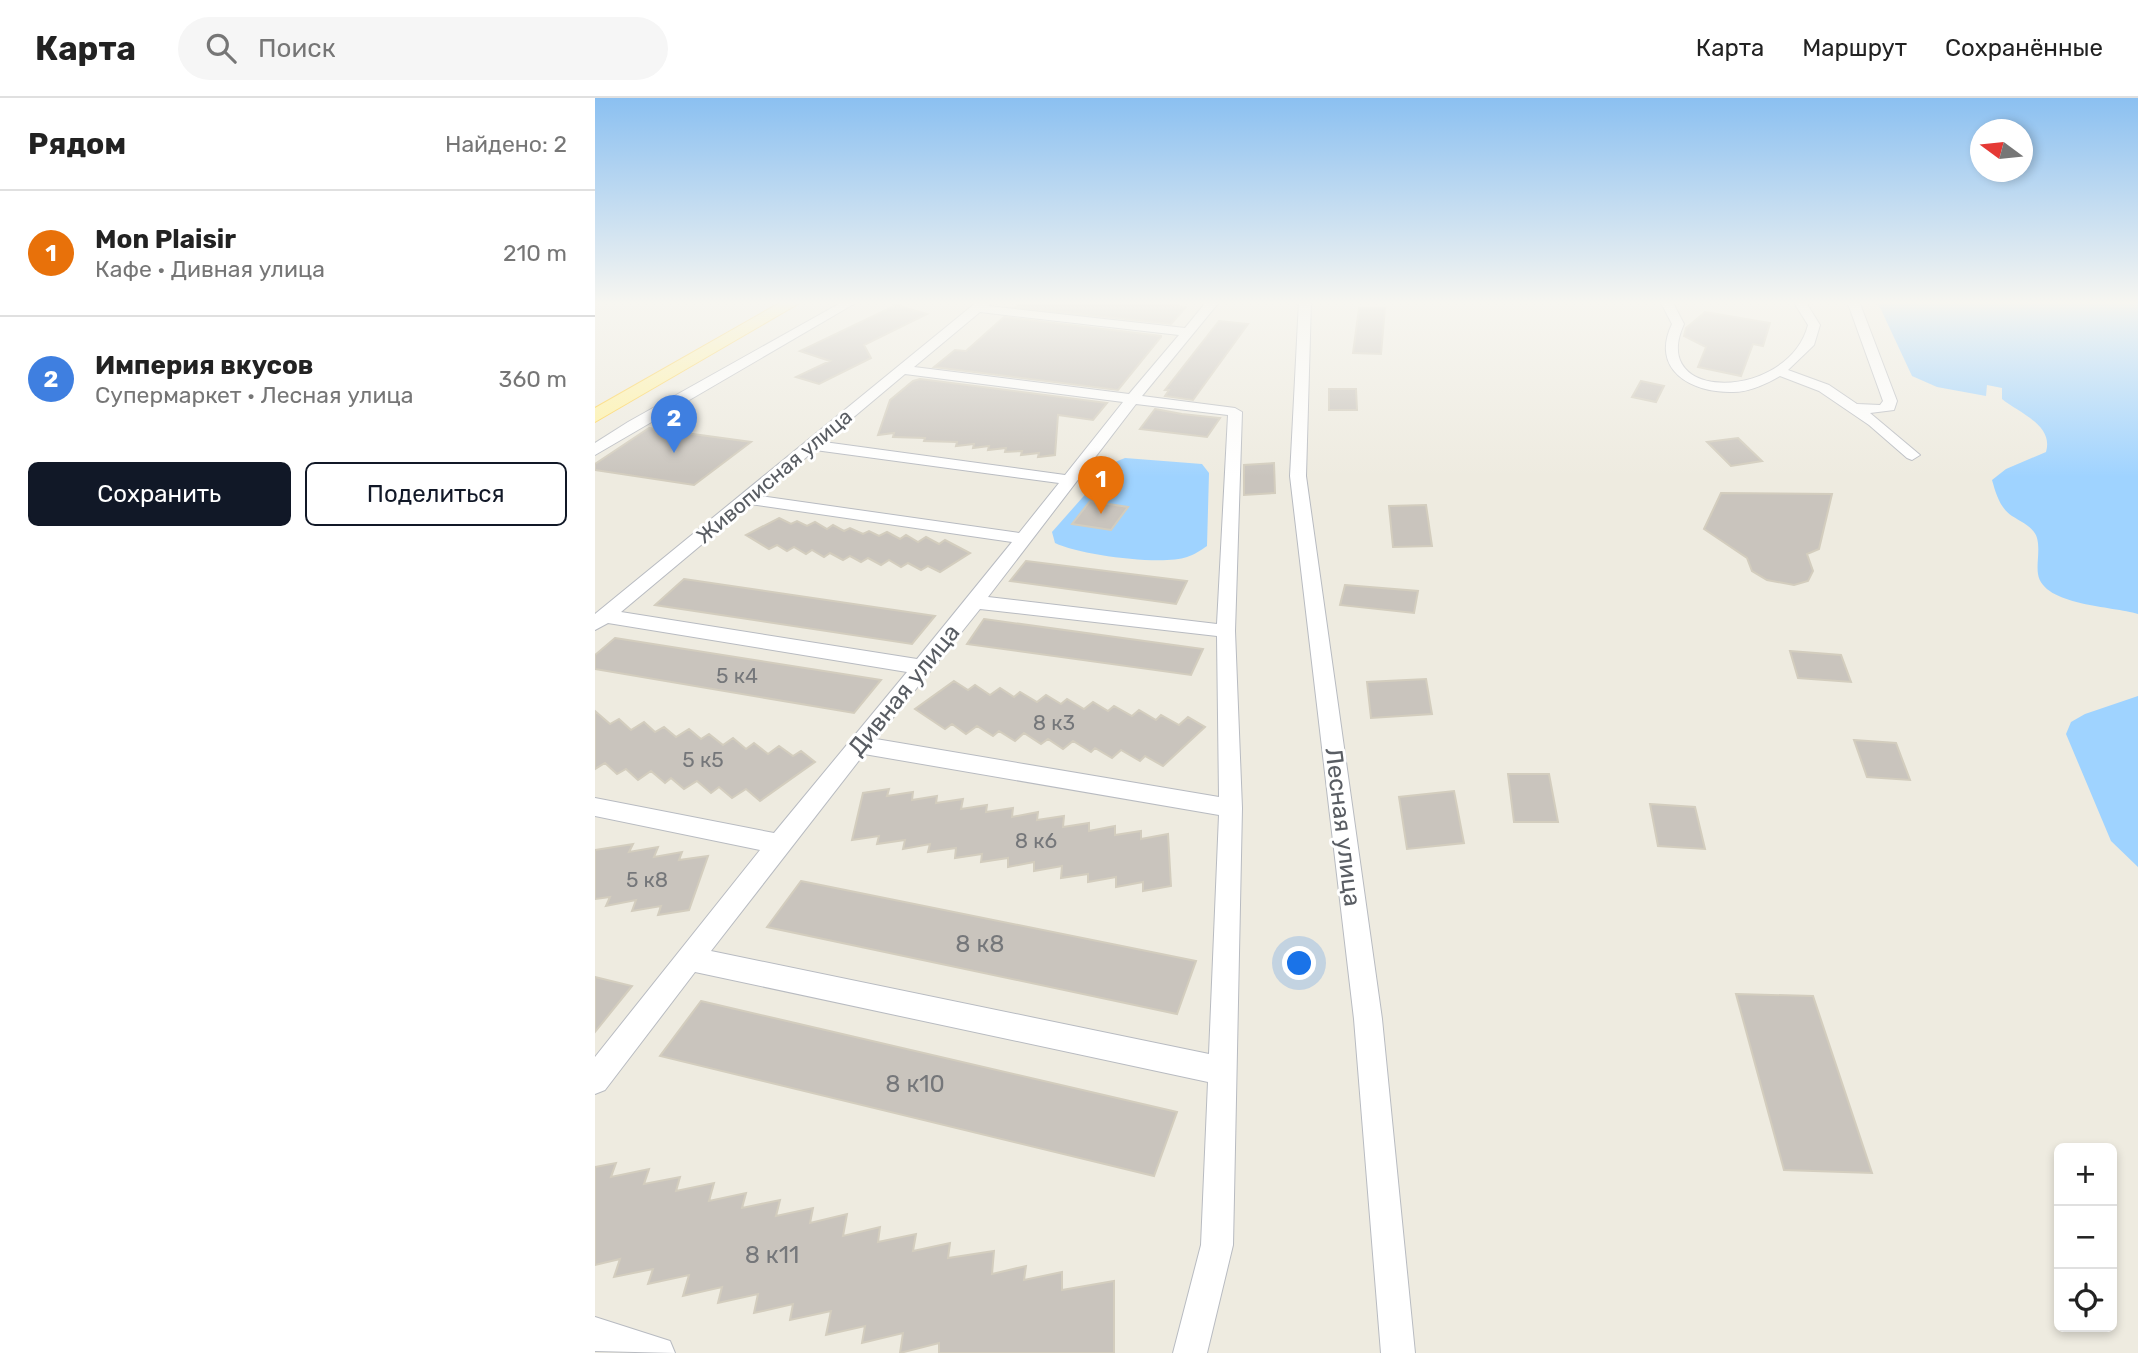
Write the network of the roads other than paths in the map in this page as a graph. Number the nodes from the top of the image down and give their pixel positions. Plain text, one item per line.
1 (693, 360) edge
2 (749, 360) edge
3 (915, 360) edge
4 (1166, 360) edge
5 (1303, 360) edge
6 (1673, 360) edge
7 (1791, 360) edge
8 (1875, 360) edge
9 (902, 370) junction
10 (1779, 371) junction
11 (1133, 398) junction
12 (1855, 408) junction
13 (595, 416) edge
14 (811, 445) junction
15 (595, 450) edge
16 (1912, 455) dead end
17 (1071, 480) junction
18 (746, 499) junction
19 (1024, 539) junction
20 (975, 602) junction
21 (600, 620) edge
22 (1226, 631) junction
23 (921, 667) junction
24 (860, 745) junction
25 (595, 807) edge
26 (1231, 808) junction
27 (779, 844) junction
28 (691, 959) junction
29 (1223, 1071) junction
30 (595, 1080) edge
31 (595, 1334) edge
32 (658, 1353) edge
33 (1190, 1353) edge
34 (1398, 1353) edge

1 - 13 main road
2 - 15 street
3 - 9 street, Живописная улица
4 - 11 street, Дивная улица
5 - 34 street, Лесная улица
6 - 10 street
7 - 10 street
8 - 12 street
9 - 11 street
9 - 14 street, Живописная улица
10 - 12 street
11 - 17 street, Дивная улица
11 - 22 street
12 - 16 street
14 - 17 street
14 - 18 street, Живописная улица
17 - 19 street, Дивная улица
18 - 19 street
18 - 21 street, Живописная улица
19 - 20 street, Дивная улица
20 - 22 street
20 - 23 street, Дивная улица
21 - 23 street
22 - 26 street
23 - 24 street, Дивная улица
24 - 26 street
24 - 27 street, Дивная улица
25 - 27 street
26 - 29 street
27 - 28 street, Дивная улица
28 - 29 street
28 - 30 street, Дивная улица
29 - 33 street
31 - 32 street

